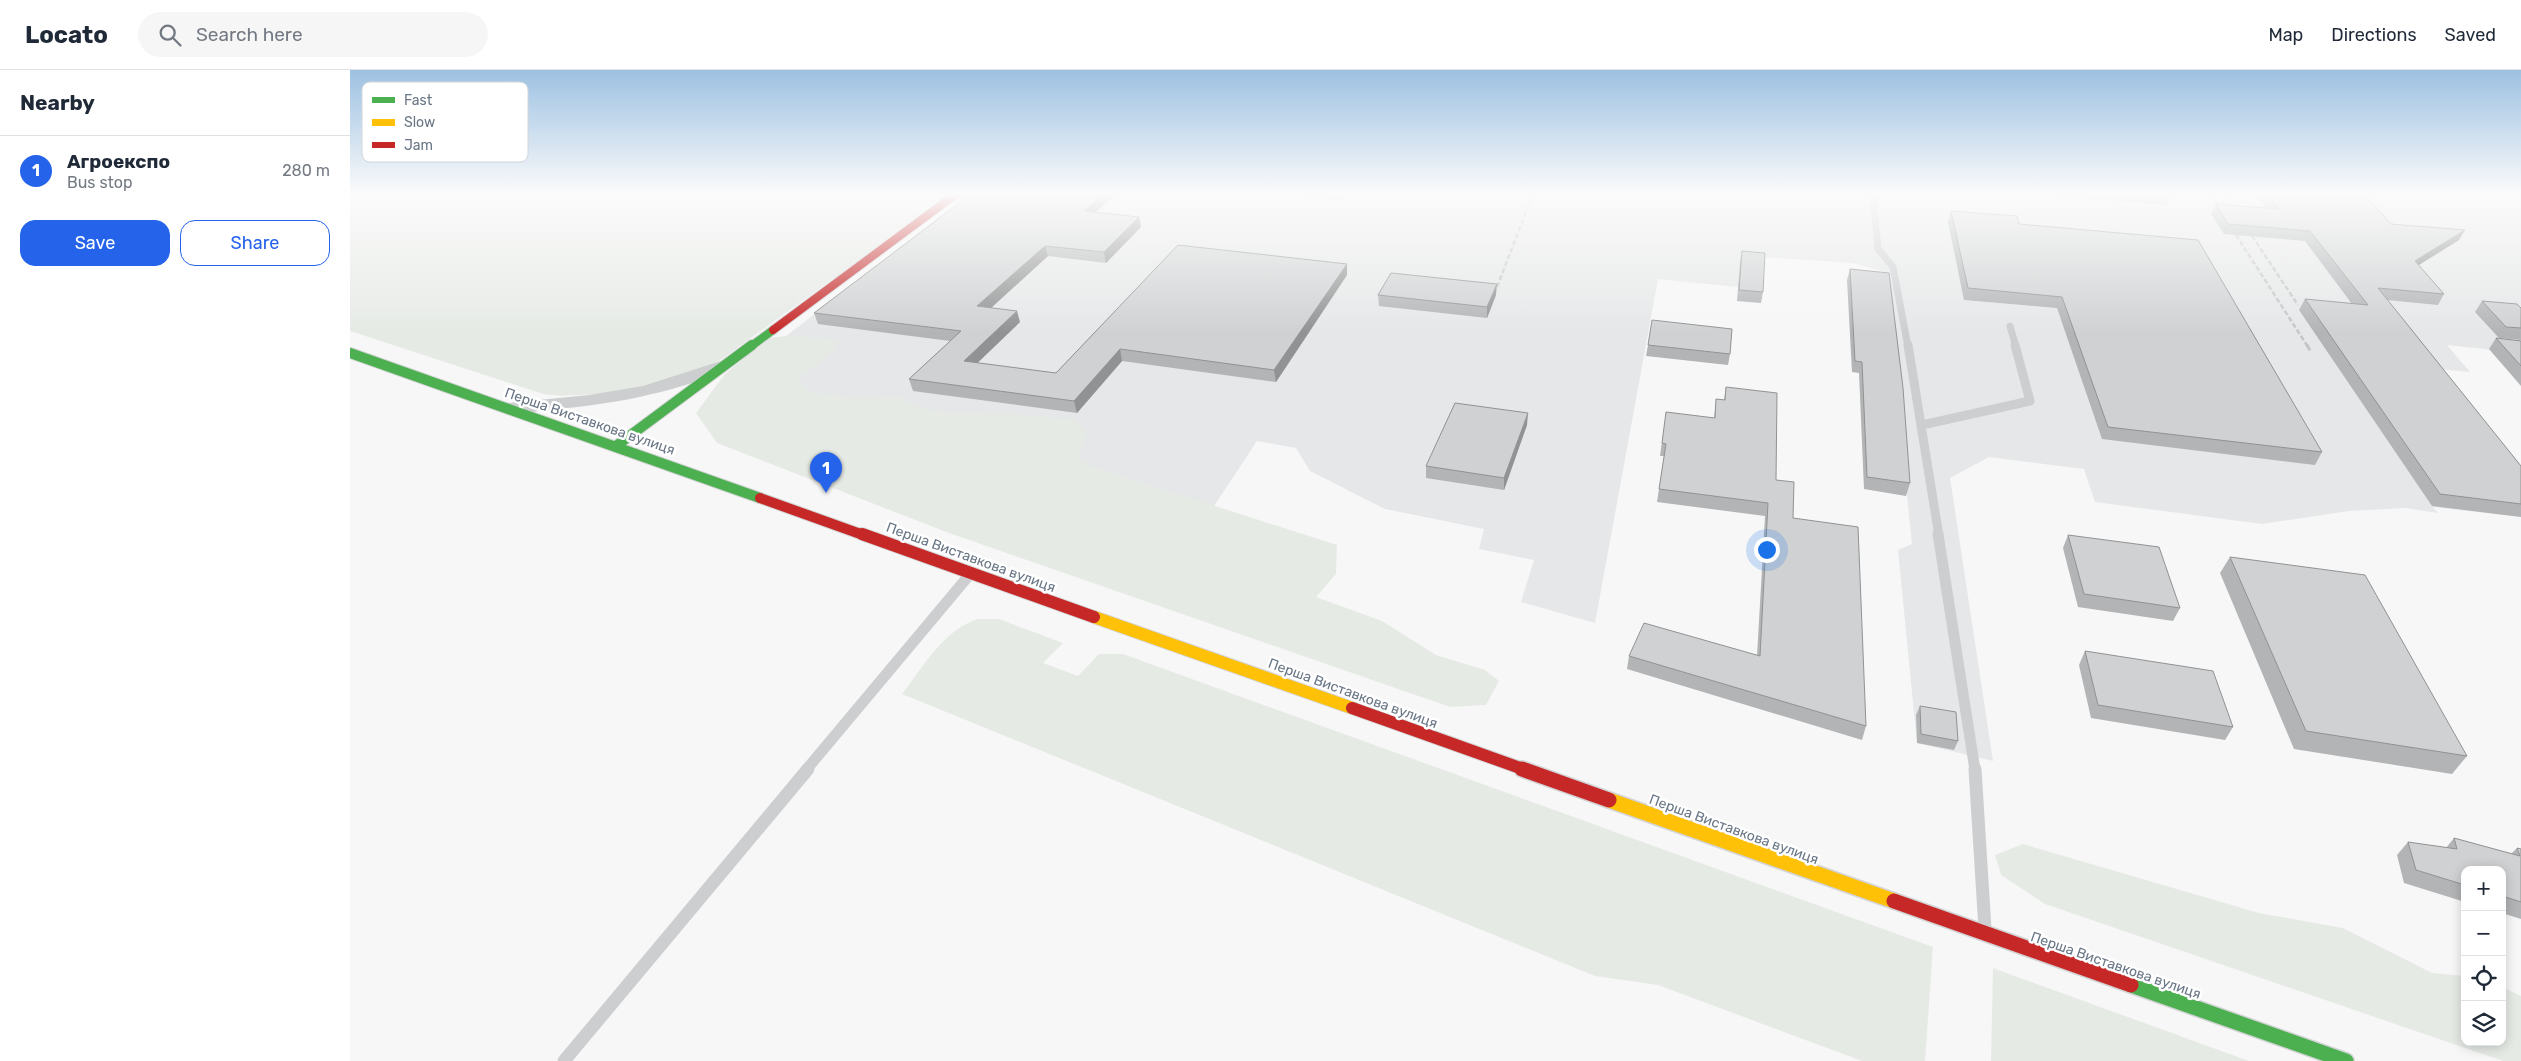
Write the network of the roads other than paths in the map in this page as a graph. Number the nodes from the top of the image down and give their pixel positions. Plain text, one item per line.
1 (894, 240) edge
2 (1877, 240) edge
3 (2010, 326) dead end
4 (350, 353) edge
5 (730, 362) junction
6 (507, 408) junction
7 (1922, 425) junction
8 (616, 446) junction
9 (971, 573) junction
10 (1986, 935) junction
11 (564, 1061) edge
12 (2346, 1061) edge

1 - 5 main road
2 - 7 lane
3 - 7 lane
4 - 6 main road, Перша Виставкова вулиця
5 - 6 street
5 - 8 main road
6 - 8 main road, Перша Виставкова вулиця
7 - 10 lane
8 - 9 main road, Перша Виставкова вулиця
9 - 10 main road, Перша Виставкова вулиця
9 - 11 lane
10 - 12 main road, Перша Виставкова вулиця

